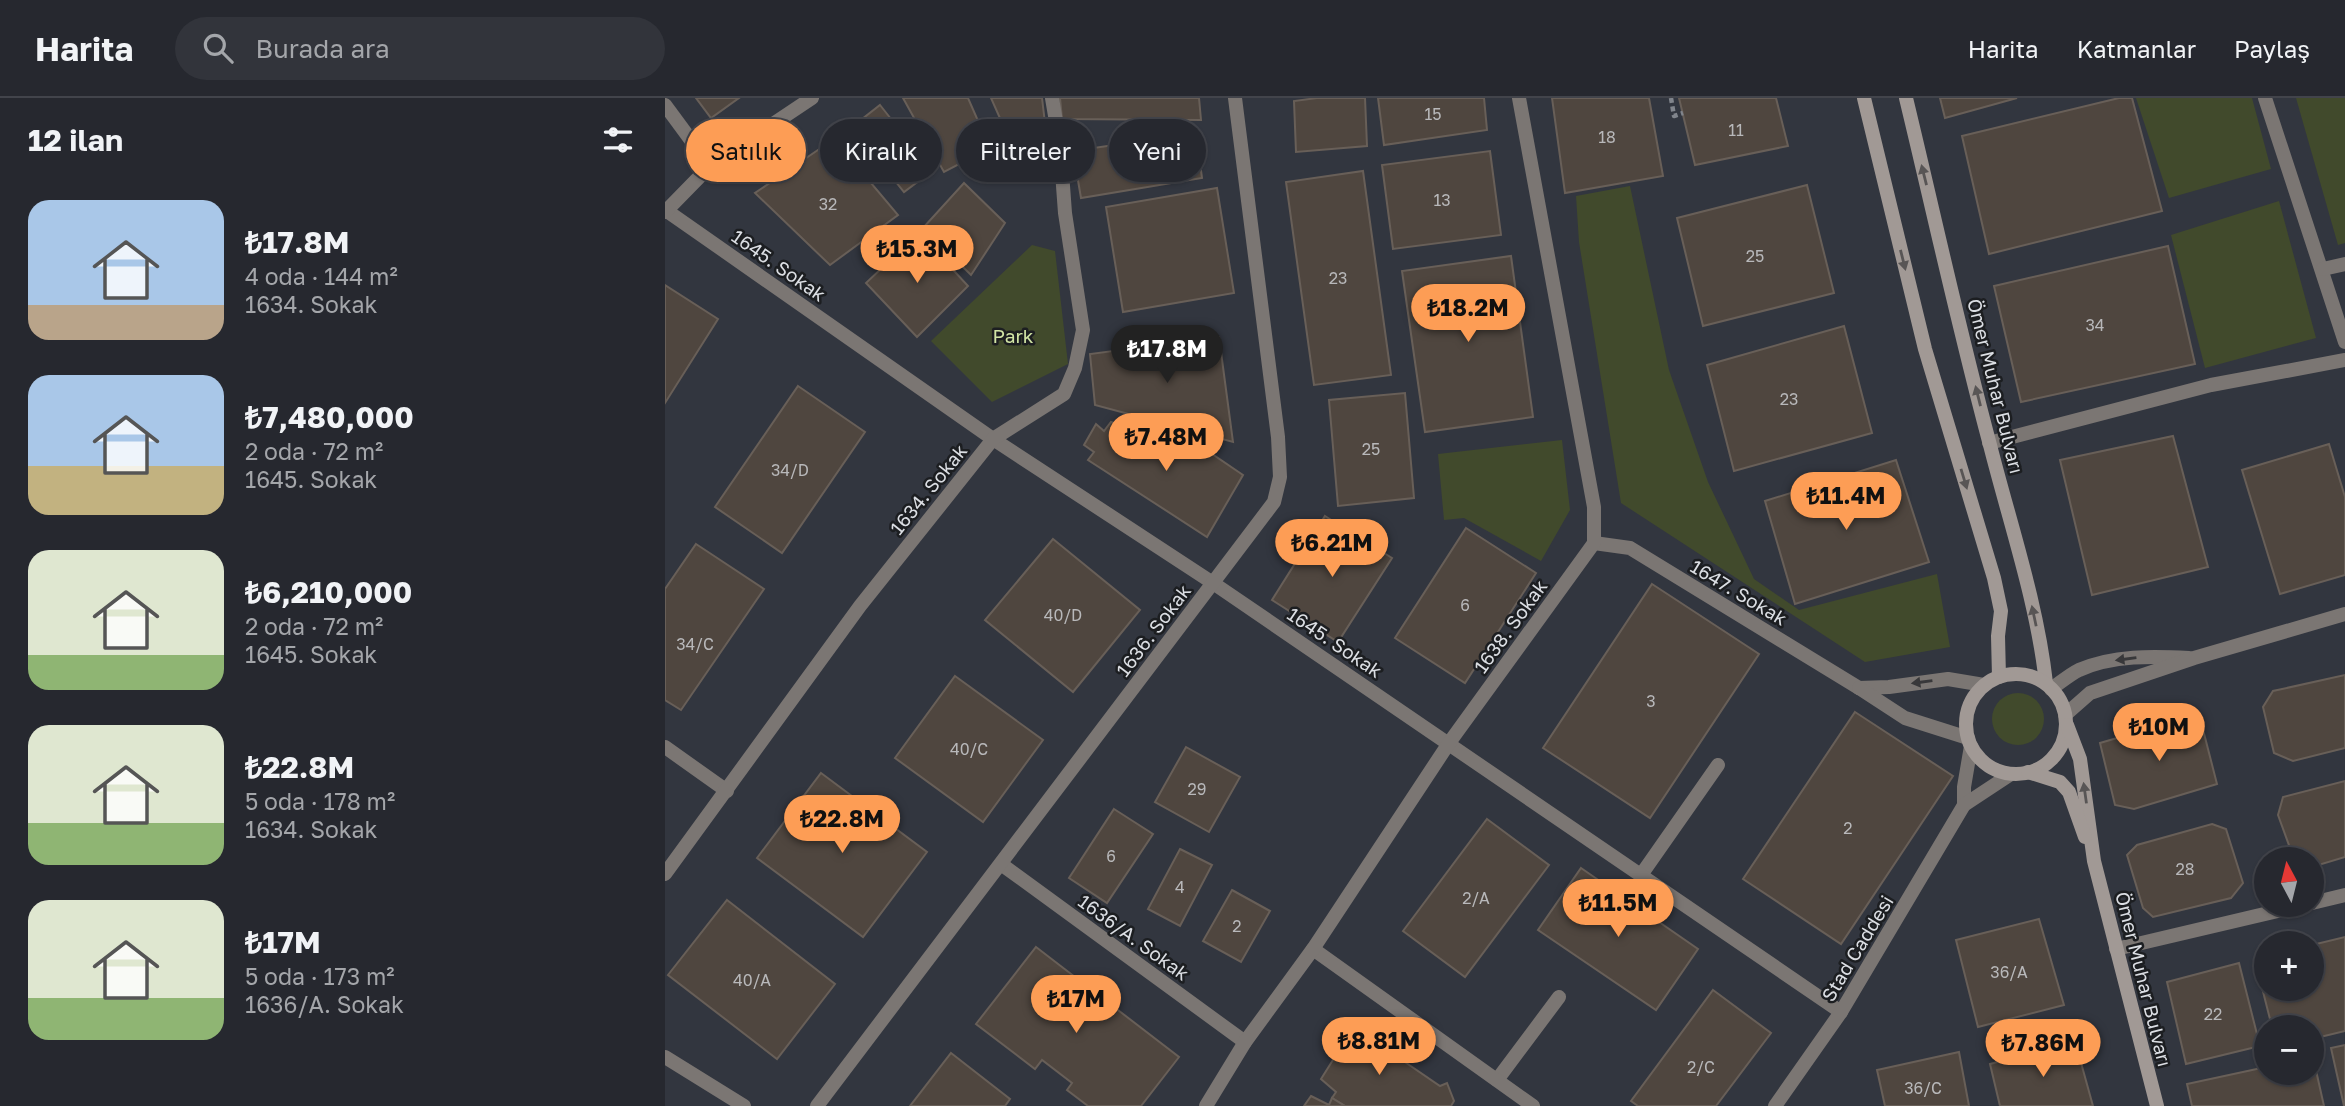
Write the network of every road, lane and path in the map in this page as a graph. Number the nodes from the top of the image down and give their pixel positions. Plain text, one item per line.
1 (812, 98) edge
2 (1052, 98) edge
3 (1235, 98) edge
4 (1518, 98) edge
5 (1671, 98) edge
6 (1864, 98) edge
7 (1906, 98) edge
8 (2265, 98) edge
9 (665, 104) edge
10 (1683, 113) dead end
11 (780, 119) edge
12 (686, 133) edge
13 (695, 182) edge
14 (666, 212) edge
15 (2345, 264) edge
16 (2323, 269) junction
17 (2345, 342) edge
18 (2345, 360) edge
19 (993, 439) junction
20 (1989, 443) junction
21 (1594, 543) junction
22 (1213, 583) junction
23 (2345, 614) edge
24 (2194, 659) junction
25 (1999, 677) junction
26 (1984, 685) junction
27 (2049, 686) junction
28 (1859, 688) junction
29 (2066, 720) junction
30 (1969, 742) junction
31 (1449, 743) junction
32 (665, 747) edge
33 (1718, 765) dead end
34 (2028, 772) junction
35 (2011, 774) junction
36 (727, 791) junction
37 (1964, 805) junction
38 (2094, 861) junction
39 (1001, 864) junction
40 (665, 874) edge
41 (1641, 875) junction
42 (2345, 895) edge
43 (2324, 900) edge
44 (2254, 916) edge
45 (2116, 948) junction
46 (1313, 949) junction
47 (1559, 998) dead end
48 (1841, 1012) junction
49 (1245, 1042) junction
50 (665, 1057) edge
51 (1497, 1080) junction
52 (744, 1106) edge
53 (817, 1106) edge
54 (1206, 1106) edge
55 (1533, 1106) edge
56 (1775, 1106) edge
57 (2157, 1106) edge

1 - 11 street
2 - 19 street, 1634. Sokak
3 - 22 street, 1636. Sokak
4 - 21 street
5 - 10 path
6 -> 25 main road
20 -> 7 main road, Ömer Muhar Bulvarı
8 - 16 street
9 - 12 street
13 - 14 street
14 - 19 street, 1645. Sokak
15 - 16 street
16 - 17 street
18 - 20 street
19 - 22 street, 1645. Sokak
19 - 36 street, 1634. Sokak
27 -> 20 main road, Ömer Muhar Bulvarı
21 - 28 street, 1647. Sokak
21 - 31 street, 1638. Sokak
22 - 31 street, 1645. Sokak
22 - 39 street, 1636. Sokak
23 - 24 street
24 -> 27 street
24 - 29 street
25 - 26 main road
25 - 27 main road
26 -> 28 street
26 - 30 main road
27 - 29 main road
28 - 30 street, 1647. Sokak
29 - 34 main road
38 -> 29 main road
30 - 35 main road
30 - 37 street
31 - 41 street, 1645. Sokak
31 - 46 street, 1638. Sokak
32 - 36 street
33 - 41 street
34 - 35 main road
34 - 38 main road
35 - 37 street
36 - 40 street, 1634. Sokak
37 - 48 street, Stad Caddesi
38 - 45 main road, Ömer Muhar Bulvarı
39 - 49 street, 1636/A. Sokak
39 - 53 street, 1636. Sokak
41 - 48 street, 1645. Sokak
42 - 43 street
44 - 45 street
45 - 57 main road, Ömer Muhar Bulvarı
46 - 49 street, 1638. Sokak
46 - 51 street
47 - 51 street
48 - 56 street, Stad Caddesi
49 - 54 street, 1638. Sokak
50 - 52 street
51 - 55 street

